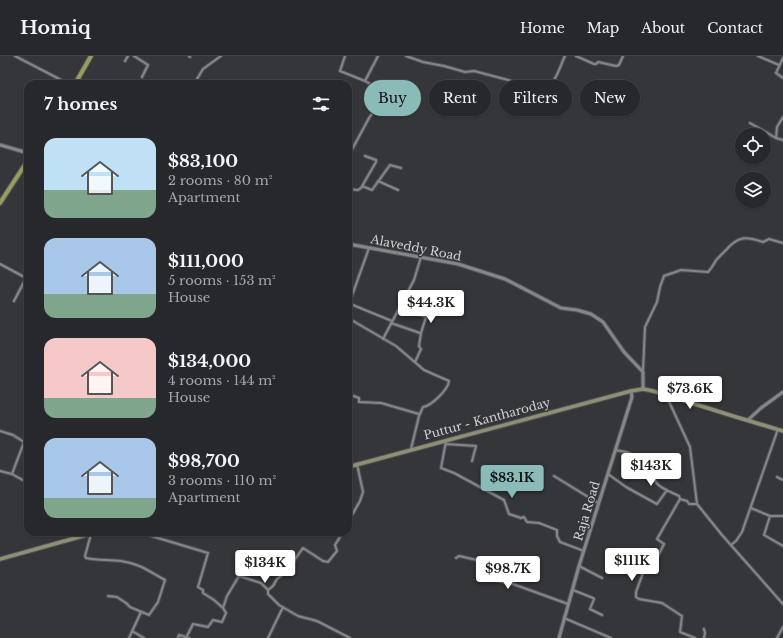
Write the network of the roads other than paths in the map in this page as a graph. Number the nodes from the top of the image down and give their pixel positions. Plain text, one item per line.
1 (15, 56) edge
2 (91, 56) edge
3 (128, 56) edge
4 (134, 56) edge
5 (221, 56) edge
6 (345, 56) edge
7 (378, 56) edge
8 (406, 56) edge
9 (565, 56) edge
10 (576, 56) edge
11 (623, 56) edge
12 (758, 56) edge
13 (783, 58) edge
14 (125, 61) dead end
15 (779, 65) junction
16 (142, 77) dead end
17 (783, 78) edge
18 (61, 80) edge
19 (77, 80) edge
20 (196, 80) edge
21 (364, 80) edge
22 (366, 80) edge
23 (370, 116) edge
24 (783, 117) edge
25 (750, 123) dead end
26 (776, 138) junction
27 (783, 140) edge
28 (0, 145) edge
29 (352, 150) edge
30 (24, 152) edge
31 (365, 156) dead end
32 (24, 166) edge
33 (401, 168) dead end
34 (378, 181) junction
35 (362, 186) junction
36 (352, 189) edge
37 (398, 190) dead end
38 (0, 203) edge
39 (783, 243) edge
40 (352, 245) edge
41 (369, 248) junction
42 (421, 257) junction
43 (0, 264) edge
44 (24, 277) edge
45 (24, 284) edge
46 (352, 296) edge
47 (14, 301) dead end
48 (352, 305) edge
49 (400, 307) junction
50 (352, 320) edge
51 (391, 322) junction
52 (420, 333) dead end
53 (383, 339) junction
54 (415, 362) junction
55 (643, 372) junction
56 (643, 389) junction
57 (631, 391) junction
58 (783, 392) edge
59 (665, 394) junction
60 (352, 395) edge
61 (420, 414) junction
62 (748, 420) junction
63 (778, 429) junction
64 (0, 431) edge
65 (783, 431) edge
66 (446, 442) junction
67 (412, 449) junction
68 (615, 450) junction
69 (472, 461) dead end
70 (357, 464) junction
71 (352, 466) edge
72 (0, 471) edge
73 (12, 474) junction
74 (608, 474) junction
75 (554, 476) dead end
76 (777, 477) dead end
77 (783, 480) edge
78 (24, 481) edge
79 (667, 490) junction
80 (680, 499) junction
81 (598, 503) junction
82 (697, 504) junction
83 (751, 508) junction
84 (352, 515) edge
85 (770, 516) junction
86 (783, 516) edge
87 (79, 536) edge
88 (88, 536) edge
89 (151, 536) edge
90 (341, 536) edge
91 (732, 545) junction
92 (783, 546) edge
93 (584, 551) junction
94 (456, 558) dead end
95 (0, 559) edge
96 (579, 566) junction
97 (602, 578) dead end
98 (268, 590) junction
99 (572, 590) junction
100 (108, 596) dead end
101 (568, 604) junction
102 (783, 604) edge
103 (283, 607) junction
104 (223, 608) junction
105 (141, 612) junction
106 (602, 615) dead end
107 (564, 618) junction
108 (783, 627) edge
109 (704, 629) dead end
110 (132, 630) junction
111 (188, 637) edge
112 (129, 638) edge
113 (144, 638) edge
114 (178, 638) edge
115 (268, 638) edge
116 (350, 638) edge
117 (559, 638) edge
118 (611, 638) edge
119 (695, 638) edge
120 (704, 638) edge
121 (778, 638) edge

1 - 18 street
2 - 19 main road
3 - 14 street
4 - 16 street
5 - 20 street
6 - 21 street
7 - 22 street
8 - 9 street
10 - 11 street
12 - 15 street
13 - 15 street
15 - 17 street
23 - 29 street
24 - 26 street
25 - 26 street
26 - 27 street
28 - 30 street
31 - 35 street
32 - 38 main road
33 - 34 street
34 - 35 street
34 - 37 street
35 - 36 street
39 - 55 street
40 - 41 street, Alaveddy Road
41 - 42 street, Alaveddy Road
41 - 46 street
42 - 49 street
42 - 55 street, Alaveddy Road
43 - 44 street
45 - 47 street
48 - 51 street
49 - 51 street
49 - 54 street
50 - 53 street
51 - 52 street
51 - 53 street
53 - 54 street
54 - 61 street
55 - 56 street
56 - 57 main road, Puttur - Kantharoday
56 - 59 main road
57 - 66 main road, Puttur - Kantharoday
57 - 68 street, Raja Road
58 - 62 street
59 - 62 main road
59 - 82 street
60 - 61 street
61 - 67 street
62 - 63 main road
63 - 65 main road
63 - 83 street
64 - 73 street
66 - 67 main road, Puttur - Kantharoday
66 - 69 street
66 - 93 street
67 - 70 main road, Puttur - Kantharoday
68 - 74 street, Raja Road
68 - 79 street
70 - 71 main road, Puttur - Kantharoday
70 - 84 street
72 - 73 street
73 - 78 street
74 - 79 street
74 - 81 street, Raja Road
75 - 81 street
76 - 77 street
79 - 80 street
80 - 82 street
80 - 119 street
81 - 93 street, Raja Road
82 - 91 street
83 - 85 street
83 - 91 street
85 - 86 street
85 - 92 street
87 - 95 main road
88 - 105 street
89 - 104 street
90 - 98 street
91 - 102 street
93 - 96 street, Raja Road
94 - 101 street
96 - 97 street
96 - 99 street, Raja Road
98 - 103 street
98 - 104 street
99 - 101 street, Raja Road
99 - 106 street
100 - 105 street
101 - 107 street, Raja Road
103 - 115 street
103 - 116 street
104 - 111 street
105 - 110 street
107 - 117 street, Raja Road
107 - 118 street
108 - 121 street
109 - 120 street
110 - 112 street
110 - 113 street
111 - 114 street

